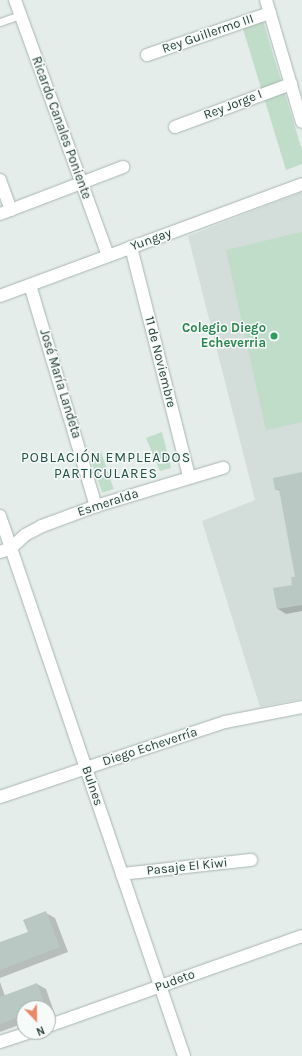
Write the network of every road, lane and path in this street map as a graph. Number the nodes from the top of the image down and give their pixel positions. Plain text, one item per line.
1 (14, 0) edge
2 (266, 0) edge
3 (270, 13) junction
4 (20, 15) junction
5 (0, 22) edge
6 (146, 55) dead end
7 (291, 84) junction
8 (302, 122) edge
9 (175, 127) dead end
10 (123, 167) dead end
11 (0, 180) edge
12 (81, 183) junction
13 (302, 184) edge
14 (5, 212) edge
15 (131, 247) junction
16 (108, 256) junction
17 (30, 285) junction
18 (0, 296) edge
19 (223, 468) dead end
20 (189, 478) junction
21 (96, 506) junction
22 (0, 516) edge
23 (6, 550) edge
24 (302, 707) edge
25 (86, 768) junction
26 (0, 797) edge
27 (251, 860) dead end
28 (122, 874) junction
29 (302, 936) edge
30 (159, 987) junction
31 (56, 1023) edge
32 (16, 1037) edge
33 (0, 1042) edge
34 (184, 1056) edge

1 - 4 street, Ricardo Canales Poniente
2 - 3 street
3 - 6 street, Rey Guillermo III
3 - 7 street
4 - 5 lane
4 - 12 street, Ricardo Canales Poniente
7 - 8 street
7 - 9 street, Rey Jorge I
10 - 12 street
11 - 14 street
12 - 14 street
12 - 16 street, Ricardo Canales Poniente
13 - 15 street, Yungay
15 - 16 street, Yungay
15 - 20 street, 11 de Noviembre
16 - 17 street, Yungay
17 - 18 street, Yungay
17 - 21 street, José María Landeta
19 - 20 street, Esmeralda
20 - 21 street, Esmeralda
21 - 23 street, Esmeralda
22 - 23 street, Bulnes
23 - 25 street, Bulnes
24 - 25 street, Diego Echeverría
25 - 26 street, Diego Echeverría
25 - 28 street, Bulnes
27 - 28 street, Pasaje El Kiwi
28 - 30 street, Bulnes
29 - 30 street, Pudeto
30 - 31 street, Pudeto
30 - 34 street, Bulnes
32 - 33 street

